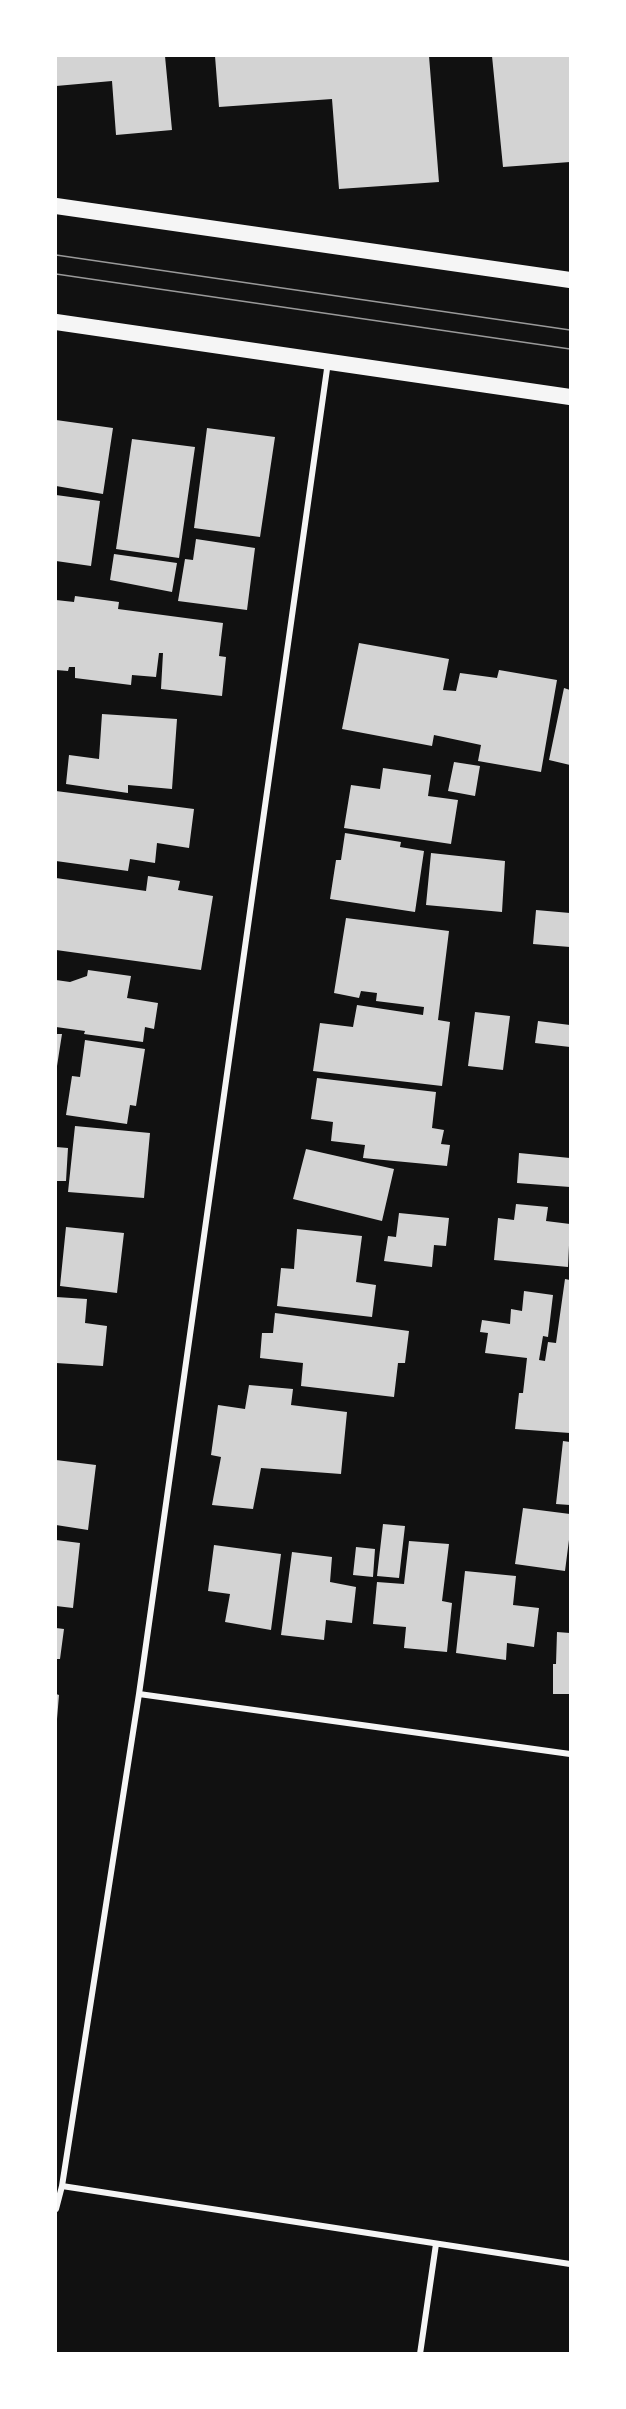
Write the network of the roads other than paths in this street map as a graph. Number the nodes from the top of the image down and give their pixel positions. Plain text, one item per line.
1 (56, 206) edge
2 (570, 280) edge
3 (56, 322) edge
4 (328, 361) junction
5 (570, 397) edge
6 (139, 1694) junction
7 (570, 1754) edge
8 (62, 2186) junction
9 (56, 2208) edge
10 (436, 2244) junction
11 (570, 2264) edge
12 (420, 2354) edge

1 - 2 highway
3 - 4 highway
4 - 5 highway
4 - 6 street
6 - 7 street
6 - 8 street
8 - 9 street
8 - 10 street
10 - 11 street
10 - 12 street

